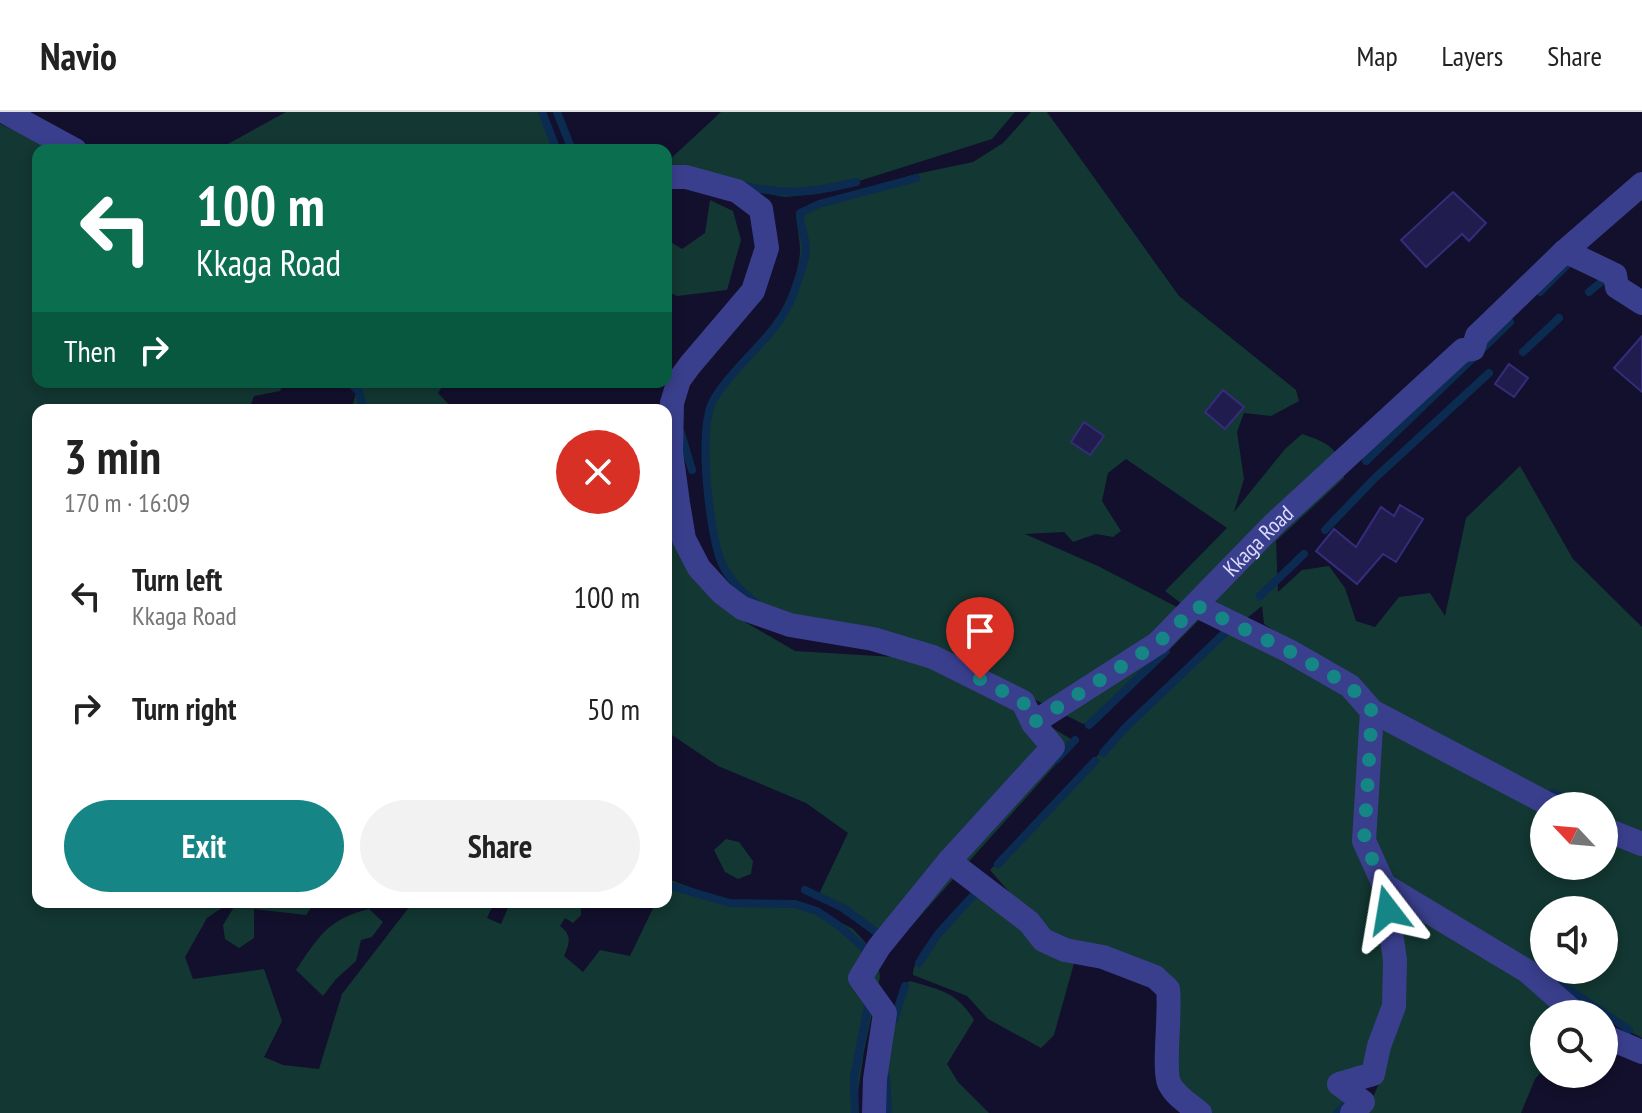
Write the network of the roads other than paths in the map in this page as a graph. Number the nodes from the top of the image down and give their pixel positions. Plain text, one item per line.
1 (5, 112) edge
2 (64, 144) edge
3 (672, 177) edge
4 (1642, 184) edge
5 (1565, 251) junction
6 (1642, 303) edge
7 (672, 404) edge
8 (672, 459) edge
9 (1197, 606) junction
10 (1372, 711) junction
11 (1033, 723) junction
12 (1530, 794) edge
13 (1618, 835) edge
14 (1642, 844) edge
15 (949, 861) junction
16 (1384, 885) junction
17 (1560, 1000) edge
18 (1618, 1042) edge
19 (1642, 1052) edge
20 (874, 1113) edge
21 (1200, 1113) edge
22 (1352, 1113) edge

1 - 2 street
3 - 7 street
4 - 5 street, Kkaga Road
5 - 6 street
5 - 9 street, Kkaga Road
8 - 11 street
9 - 10 street
9 - 11 street, Kkaga Road
10 - 12 street
10 - 16 street
11 - 15 street
13 - 14 street
15 - 20 street
15 - 21 street
16 - 17 street
16 - 22 street
18 - 19 street

